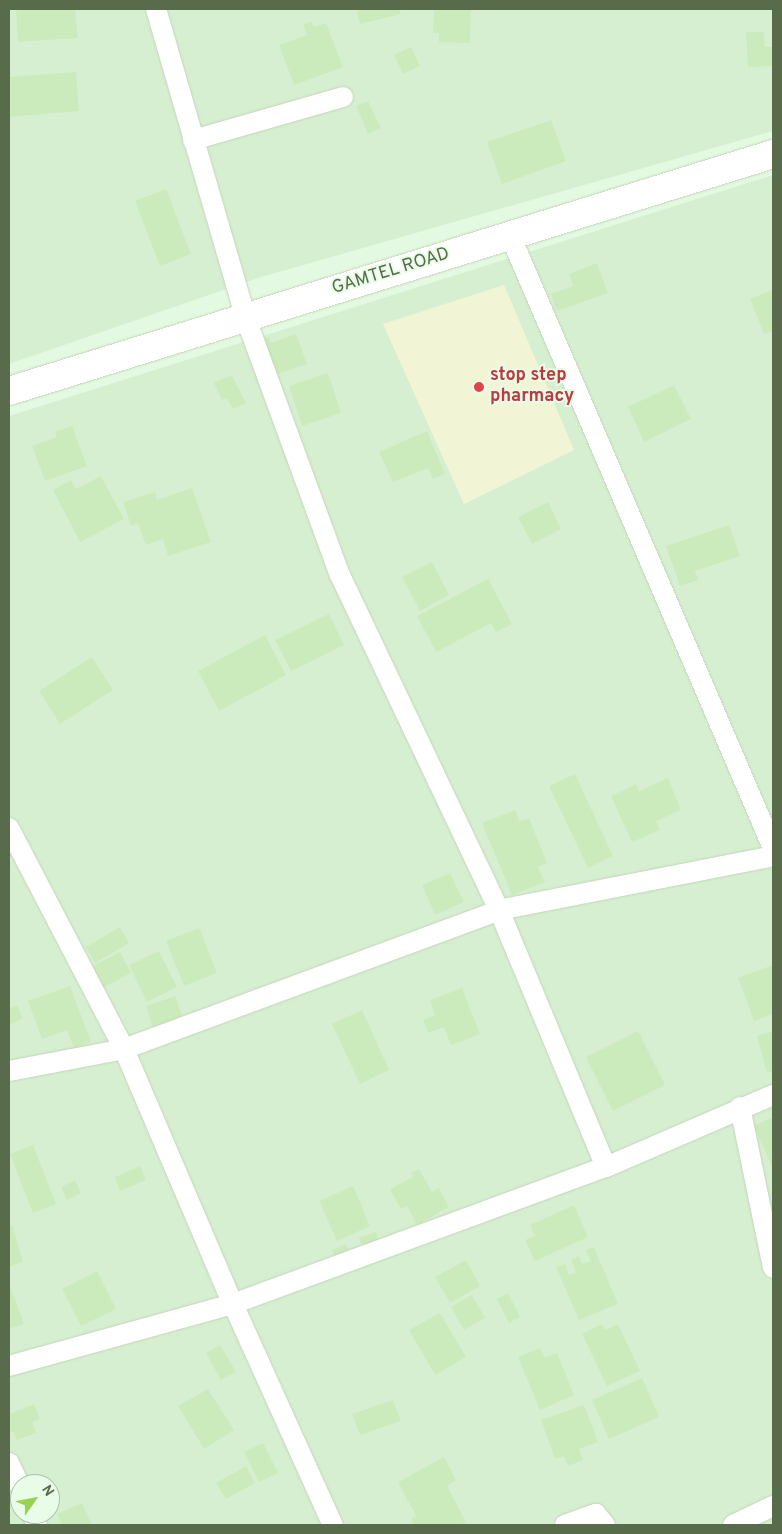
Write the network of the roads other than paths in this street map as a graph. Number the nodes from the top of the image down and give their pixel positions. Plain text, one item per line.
1 (156, 9) edge
2 (343, 97) dead end
3 (193, 140) junction
4 (773, 154) edge
5 (510, 235) junction
6 (246, 316) junction
7 (9, 391) edge
8 (9, 828) edge
9 (773, 848) edge
10 (773, 856) edge
11 (499, 910) junction
12 (124, 1049) junction
13 (9, 1071) edge
14 (773, 1095) edge
15 (740, 1107) junction
16 (606, 1167) junction
17 (773, 1268) edge
18 (232, 1304) junction
19 (9, 1366) edge
20 (9, 1462) edge
21 (14, 1474) edge
22 (773, 1506) edge
23 (333, 1525) edge
24 (565, 1525) edge
25 (605, 1525) edge
26 (733, 1525) edge

1 - 3 street
2 - 3 street
3 - 6 street
4 - 5 street, GAMTEL ROAD
5 - 6 street, GAMTEL ROAD
5 - 9 street
6 - 7 street, GAMTEL ROAD
6 - 11 street
8 - 12 street
10 - 11 street
11 - 12 street
11 - 16 street
12 - 13 street
12 - 18 street
14 - 15 street
15 - 16 street
15 - 17 street
16 - 18 street
18 - 19 street
18 - 23 street
20 - 21 street
22 - 26 street
24 - 25 street

